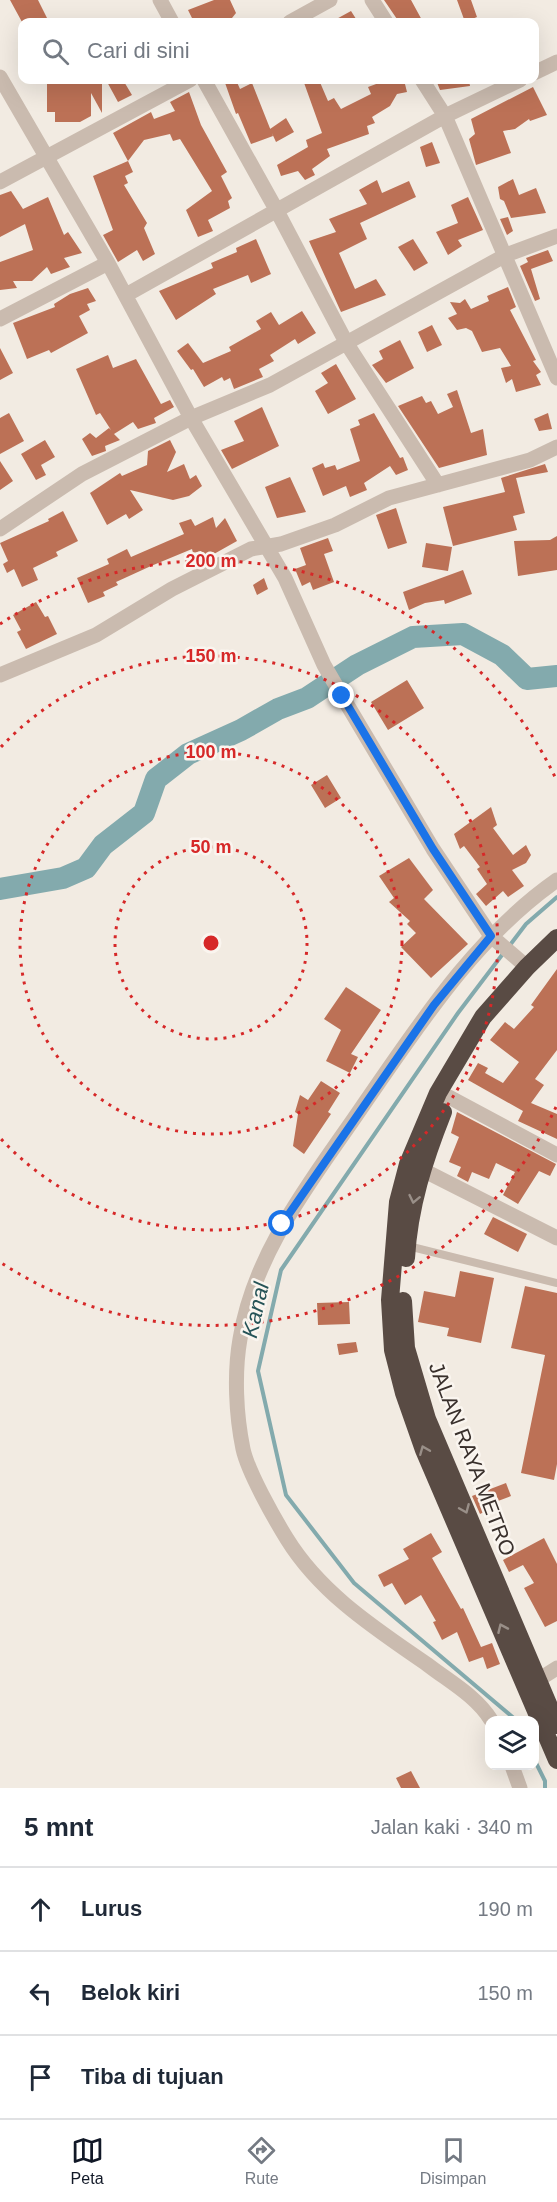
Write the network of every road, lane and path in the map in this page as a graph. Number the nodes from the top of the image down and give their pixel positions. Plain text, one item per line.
1 (160, 0) edge
2 (330, 0) edge
3 (372, 0) edge
4 (170, 18) edge
5 (297, 18) edge
6 (383, 18) edge
7 (557, 62) edge
8 (539, 71) edge
9 (0, 77) edge
10 (182, 84) edge
11 (206, 84) edge
12 (425, 84) edge
13 (512, 84) edge
14 (445, 116) junction
15 (45, 157) junction
16 (0, 182) edge
17 (278, 211) junction
18 (557, 236) edge
19 (506, 255) junction
20 (108, 263) junction
21 (126, 295) junction
22 (0, 319) edge
23 (347, 344) junction
24 (557, 378) edge
25 (191, 418) junction
26 (557, 447) edge
27 (438, 485) junction
28 (0, 529) edge
29 (266, 545) junction
30 (0, 675) edge
31 (557, 880) edge
32 (557, 938) edge
33 (495, 939) junction
34 (557, 953) edge
35 (521, 962) junction
36 (449, 1097) junction
37 (557, 1155) edge
38 (421, 1169) junction
39 (557, 1238) edge
40 (406, 1246) junction
41 (557, 1283) edge
42 (557, 1668) edge
43 (538, 1680) junction
44 (487, 1716) edge
45 (557, 1725) edge
46 (557, 1760) edge
47 (513, 1770) edge
48 (520, 1788) edge

1 - 4 street
2 - 5 street
3 - 6 street
7 - 8 street
9 - 15 street
10 - 15 street
11 - 17 street
12 - 14 street
13 - 14 street
14 - 17 street
14 - 19 street
15 - 16 street
15 - 20 street
17 - 21 street
17 - 23 street
18 - 19 street
19 - 23 street
19 - 24 street
20 - 21 street
20 - 22 street
21 - 25 street
23 - 25 street
23 - 27 street
25 - 28 street
25 - 29 street
26 - 27 street
27 - 29 street
29 - 30 street
29 - 33 street
31 - 33 street
32 - 35 highway
33 - 35 street
33 - 44 street
34 - 36 highway, JALAN RAYA METRO
46 -> 35 highway
36 - 37 street
36 - 38 highway, JALAN RAYA METRO
38 - 39 street
38 -> 40 highway, JALAN RAYA METRO
40 - 41 lane
40 -> 43 highway, JALAN RAYA METRO
42 - 43 street
43 - 45 highway, JALAN RAYA METRO
47 - 48 street

